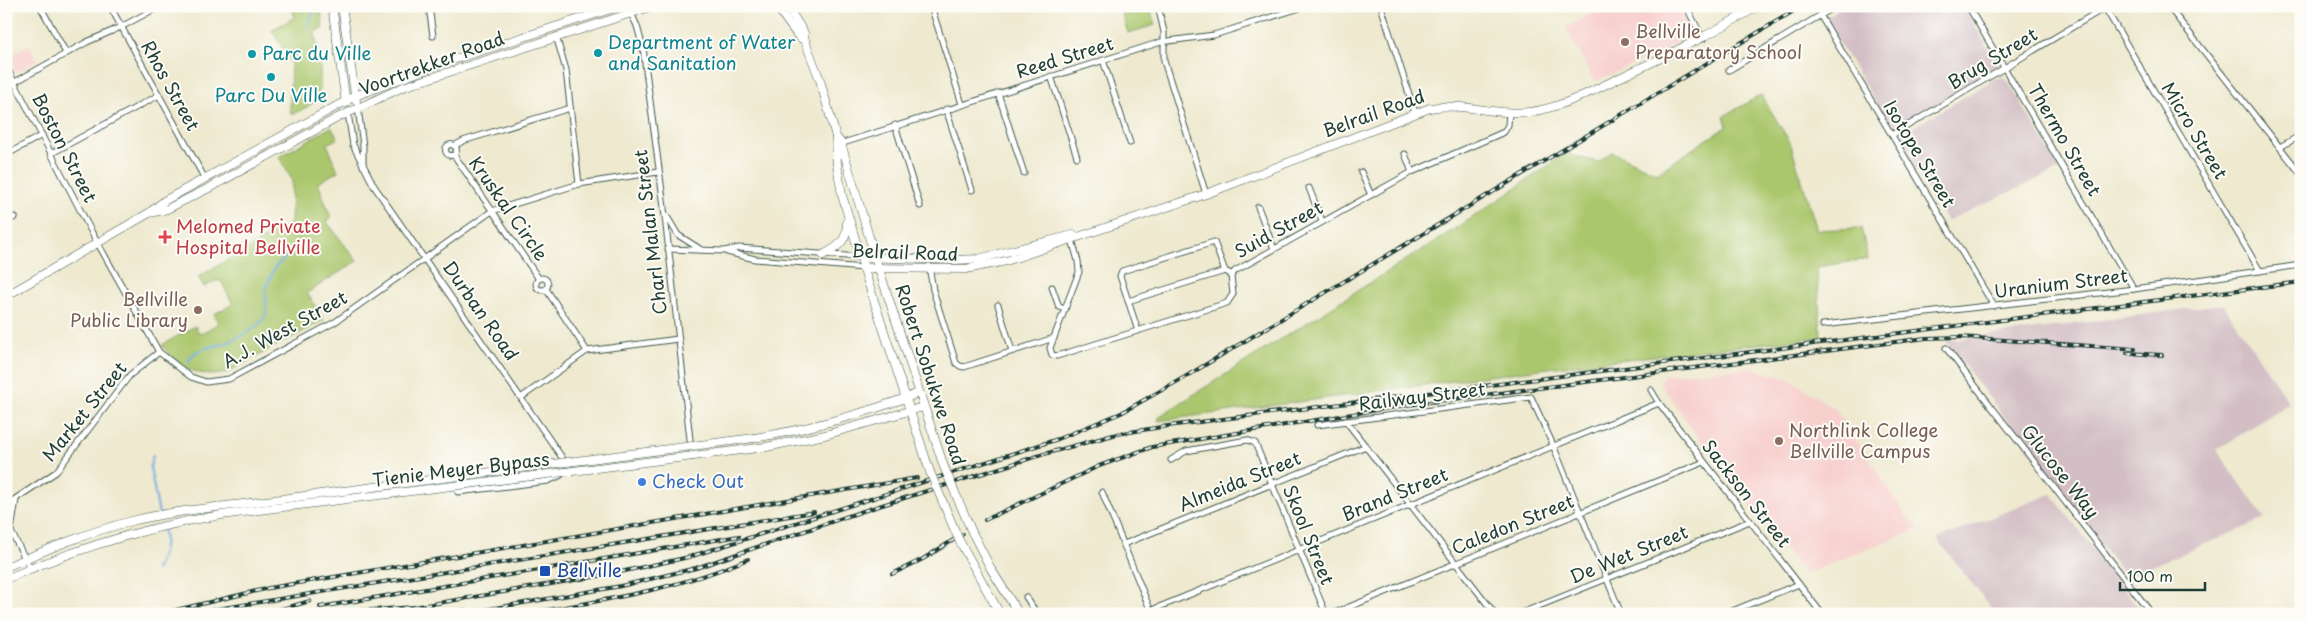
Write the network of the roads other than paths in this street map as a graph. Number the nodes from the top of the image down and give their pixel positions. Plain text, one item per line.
1 (40, 6) edge
2 (110, 6) edge
3 (160, 6) edge
4 (332, 6) edge
5 (342, 6) edge
6 (429, 6) edge
7 (620, 6) edge
8 (653, 6) edge
9 (776, 6) edge
10 (787, 6) edge
11 (931, 6) edge
12 (1158, 6) edge
13 (1306, 6) edge
14 (1381, 6) edge
15 (1686, 6) edge
16 (1758, 6) edge
17 (1836, 6) edge
18 (1968, 6) edge
19 (2168, 6) edge
20 (2105, 7) edge
21 (629, 10) edge
22 (1820, 16) junction
23 (121, 27) junction
24 (433, 36) dead end
25 (556, 36) junction
26 (1703, 39) junction
27 (805, 41) junction
28 (1164, 42) junction
29 (66, 53) junction
30 (1103, 60) junction
31 (6, 66) edge
32 (2005, 68) junction
33 (1730, 70) dead end
34 (1052, 76) junction
35 (14, 82) junction
36 (6, 87) edge
37 (998, 93) junction
38 (159, 95) junction
39 (355, 96) junction
40 (346, 101) junction
41 (962, 104) junction
42 (358, 108) junction
43 (570, 108) junction
44 (946, 109) junction
45 (348, 113) junction
46 (1415, 113) junction
47 (1509, 113) junction
48 (894, 125) junction
49 (42, 135) junction
50 (1892, 135) junction
51 (2301, 136) edge
52 (837, 142) junction
53 (1130, 143) dead end
54 (454, 146) junction
55 (2280, 147) junction
56 (52, 154) junction
57 (1405, 154) dead end
58 (6, 155) edge
59 (454, 155) junction
60 (1077, 157) dead end
61 (363, 166) junction
62 (658, 172) junction
63 (1361, 172) dead end
64 (1412, 172) junction
65 (1024, 173) dead end
66 (2301, 174) edge
67 (205, 179) junction
68 (579, 184) junction
69 (1309, 188) dead end
70 (972, 190) dead end
71 (1206, 194) junction
72 (1371, 195) junction
73 (920, 206) dead end
74 (1258, 207) dead end
75 (492, 211) junction
76 (149, 213) junction
77 (665, 213) junction
78 (847, 213) junction
79 (15, 217) dead end
80 (1322, 221) junction
81 (6, 222) edge
82 (1071, 237) junction
83 (98, 243) junction
84 (668, 249) junction
85 (1274, 249) junction
86 (701, 250) junction
87 (724, 251) junction
88 (823, 255) junction
89 (860, 257) junction
90 (875, 257) junction
91 (425, 258) junction
92 (929, 259) junction
93 (2301, 265) edge
94 (864, 268) junction
95 (879, 268) junction
96 (929, 270) junction
97 (1225, 271) junction
98 (2260, 271) junction
99 (1231, 274) junction
100 (1052, 287) dead end
101 (2134, 289) junction
102 (6, 296) edge
103 (1128, 301) junction
104 (998, 304) dead end
105 (1994, 306) junction
106 (1065, 309) junction
107 (1823, 325) dead end
108 (1138, 331) junction
109 (1054, 338) junction
110 (678, 340) junction
111 (1946, 348) dead end
112 (587, 351) junction
113 (1012, 351) junction
114 (159, 352) junction
115 (1651, 390) dead end
116 (919, 393) junction
117 (522, 397) junction
118 (906, 398) junction
119 (1659, 403) junction
120 (923, 407) junction
121 (910, 412) junction
122 (1346, 421) junction
123 (1317, 425) dead end
124 (1366, 446) junction
125 (1553, 446) junction
126 (692, 450) junction
127 (1171, 460) dead end
128 (1704, 462) junction
129 (568, 464) junction
130 (572, 472) junction
131 (1273, 483) junction
132 (1102, 492) dead end
133 (16, 499) junction
134 (1410, 504) junction
135 (6, 505) edge
136 (250, 507) junction
137 (1579, 513) junction
138 (1750, 521) junction
139 (6, 522) edge
140 (11, 530) junction
141 (1124, 544) junction
142 (1300, 549) junction
143 (26, 558) junction
144 (1455, 564) junction
145 (6, 567) edge
146 (30, 568) junction
147 (6, 578) edge
148 (1607, 579) junction
149 (1799, 584) junction
150 (1026, 597) dead end
151 (1151, 612) edge
152 (1000, 614) edge
153 (1020, 614) edge
154 (1037, 614) edge
155 (1142, 614) edge
156 (1326, 614) edge
157 (1332, 614) edge
158 (1495, 614) edge
159 (1519, 614) edge
160 (1621, 614) edge
161 (1725, 614) edge
162 (1822, 614) edge
163 (2152, 614) edge

1 - 29 street
2 - 23 street, Rhos Street
3 - 23 street
4 - 40 main road, Durban Road
5 - 39 main road, Durban Road
6 - 24 street
7 - 39 main road, Voortrekker Road
8 - 21 main road, Voortrekker Road
9 - 27 main road, Robert Sobukwe Road
10 - 27 main road, Robert Sobukwe Road
11 - 41 street
12 - 28 street
13 - 28 street, Reed Street
14 - 46 street
15 - 26 street
16 - 26 main road, Belrail Road
17 - 22 street
18 - 32 street, Thermo Street
19 - 55 street
20 - 32 street, Brug Street
20 - 98 street, Micro Street
21 - 25 main road, Voortrekker Road
21 - 62 street, Charl Malan Street
22 - 33 street
22 - 50 street, Isotope Street
23 - 29 street
23 - 38 street, Rhos Street
25 - 42 main road, Voortrekker Road
25 - 43 street
26 - 47 main road, Belrail Road
27 - 52 main road, Robert Sobukwe Road
28 - 30 street, Reed Street
28 - 71 street
29 - 35 street
30 - 34 street, Reed Street
30 - 53 street
31 - 35 street, Boston Street
32 - 50 street, Brug Street
32 - 101 street, Thermo Street
34 - 37 street, Reed Street
34 - 60 street
35 - 36 street
35 - 49 street, Boston Street
37 - 41 street, Reed Street
37 - 65 street
38 - 56 street
38 - 67 street, Rhos Street
39 - 40 main road, Voortrekker Road
39 - 42 main road, Durban Road
40 - 45 main road, Durban Road
40 - 67 main road, Voortrekker Road
41 - 44 street, Reed Street
42 - 45 main road, Voortrekker Road
42 - 61 street, Durban Road
43 - 54 street
43 - 68 street
44 - 48 street, Reed Street
44 - 70 street
45 - 61 street, Durban Road
45 - 76 main road, Voortrekker Road
46 - 47 main road, Belrail Road
46 - 71 main road, Belrail Road
47 - 64 street, Suid Street
48 - 52 street, Reed Street
48 - 73 street
49 - 56 street, Boston Street
49 - 58 street
50 - 105 street, Isotope Street
51 - 55 street
52 - 78 main road, Robert Sobukwe Road
52 - 90 main road, Robert Sobukwe Road
54 - 59 street
54 - 59 street
55 - 66 street
56 - 83 street, Boston Street
57 - 64 street
59 - 75 street, Kruskal Circle
61 - 91 street, Durban Road
62 - 68 street, A.J. West Street
62 - 77 street, Charl Malan Street
63 - 72 street
64 - 72 street, Suid Street
67 - 76 main road, Voortrekker Road
68 - 75 street, A.J. West Street
69 - 80 street
71 - 82 main road, Belrail Road
72 - 80 street, Suid Street
74 - 85 street
75 - 91 street, A.J. West Street
75 - 112 street, Kruskal Circle
76 - 83 main road, Voortrekker Road
77 - 84 street, Charl Malan Street
77 - 86 street
78 - 88 main road
78 - 89 main road, Robert Sobukwe Road
79 - 81 street
80 - 85 street, Suid Street
82 - 92 main road, Belrail Road
82 - 96 main road, Belrail Road
82 - 106 street
83 - 102 main road, Voortrekker Road
83 - 114 street, A.J. West Street
84 - 86 street, Belrail Road
84 - 110 street, Charl Malan Street
85 - 99 street, Suid Street
86 - 87 street, Belrail Road
87 - 88 street, Belrail Road
87 - 94 street, Belrail Road
88 - 89 street, Belrail Road
89 - 90 main road, Belrail Road
89 - 94 main road, Robert Sobukwe Road
90 - 92 main road, Belrail Road
90 - 95 main road, Robert Sobukwe Road
91 - 114 street, A.J. West Street
91 - 117 street, Durban Road
92 - 96 street
93 - 98 street, Uranium Street
94 - 95 main road, Belrail Road
94 - 118 main road, Robert Sobukwe Road
95 - 96 main road, Belrail Road
95 - 116 main road, Robert Sobukwe Road
96 - 113 street
97 - 99 street
97 - 103 street
97 - 103 street
98 - 101 street, Uranium Street
99 - 108 street, Suid Street
100 - 106 street
101 - 105 street, Uranium Street
103 - 108 street
104 - 113 street
105 - 107 street, Uranium Street
106 - 109 street
108 - 109 street, Suid Street
109 - 113 street
110 - 112 street
110 - 126 street, Charl Malan Street
111 - 163 street, Glucose Way
112 - 117 street
114 - 133 street, Market Street
115 - 119 street, Sackson Street
116 - 118 main road, Tienie Meyer Bypass
116 - 120 main road, Robert Sobukwe Road
117 - 129 street, Durban Road
118 - 121 main road, Robert Sobukwe Road
118 - 136 main road, Tienie Meyer Bypass, bridge
119 - 125 street, Brand Street
119 - 128 street, Sackson Street
120 - 121 main road, Tienie Meyer Bypass
120 - 153 main road, Robert Sobukwe Road, bridge
121 - 136 main road, Tienie Meyer Bypass, bridge
121 - 152 main road, Robert Sobukwe Road, bridge
122 - 123 street, Railway Street
122 - 124 street
122 - 125 street, Railway Street
124 - 131 street, Almeida Street
124 - 134 street
125 - 134 street, Brand Street
125 - 137 street
126 - 129 street, Charl Malan Street
126 - 130 street, Charl Malan Street
127 - 131 street, Skool Street
128 - 137 street, Caledon Street
128 - 138 street, Sackson Street
129 - 130 street, Durban Road
129 - 130 street, Charl Malan Street
131 - 141 street, Almeida Street
131 - 142 street, Skool Street
132 - 141 street
133 - 135 street, Market Street
133 - 140 street
134 - 142 street, Brand Street
134 - 144 street
136 - 143 main road, Tienie Meyer Bypass
136 - 146 main road, Tienie Meyer Bypass
137 - 144 street, Caledon Street
137 - 148 street
138 - 148 street, De Wet Street
138 - 149 street, Sackson Street
139 - 140 street
140 - 143 street
141 - 151 street
142 - 151 street, Brand Street
142 - 156 street, Skool Street
143 - 145 main road, Tienie Meyer Bypass
143 - 146 street
144 - 157 street, Caledon Street
144 - 158 street
146 - 147 main road, Tienie Meyer Bypass
148 - 159 street, De Wet Street
148 - 160 street
149 - 161 street
149 - 162 street, Sackson Street
150 - 154 street
151 - 155 street, Brand Street

